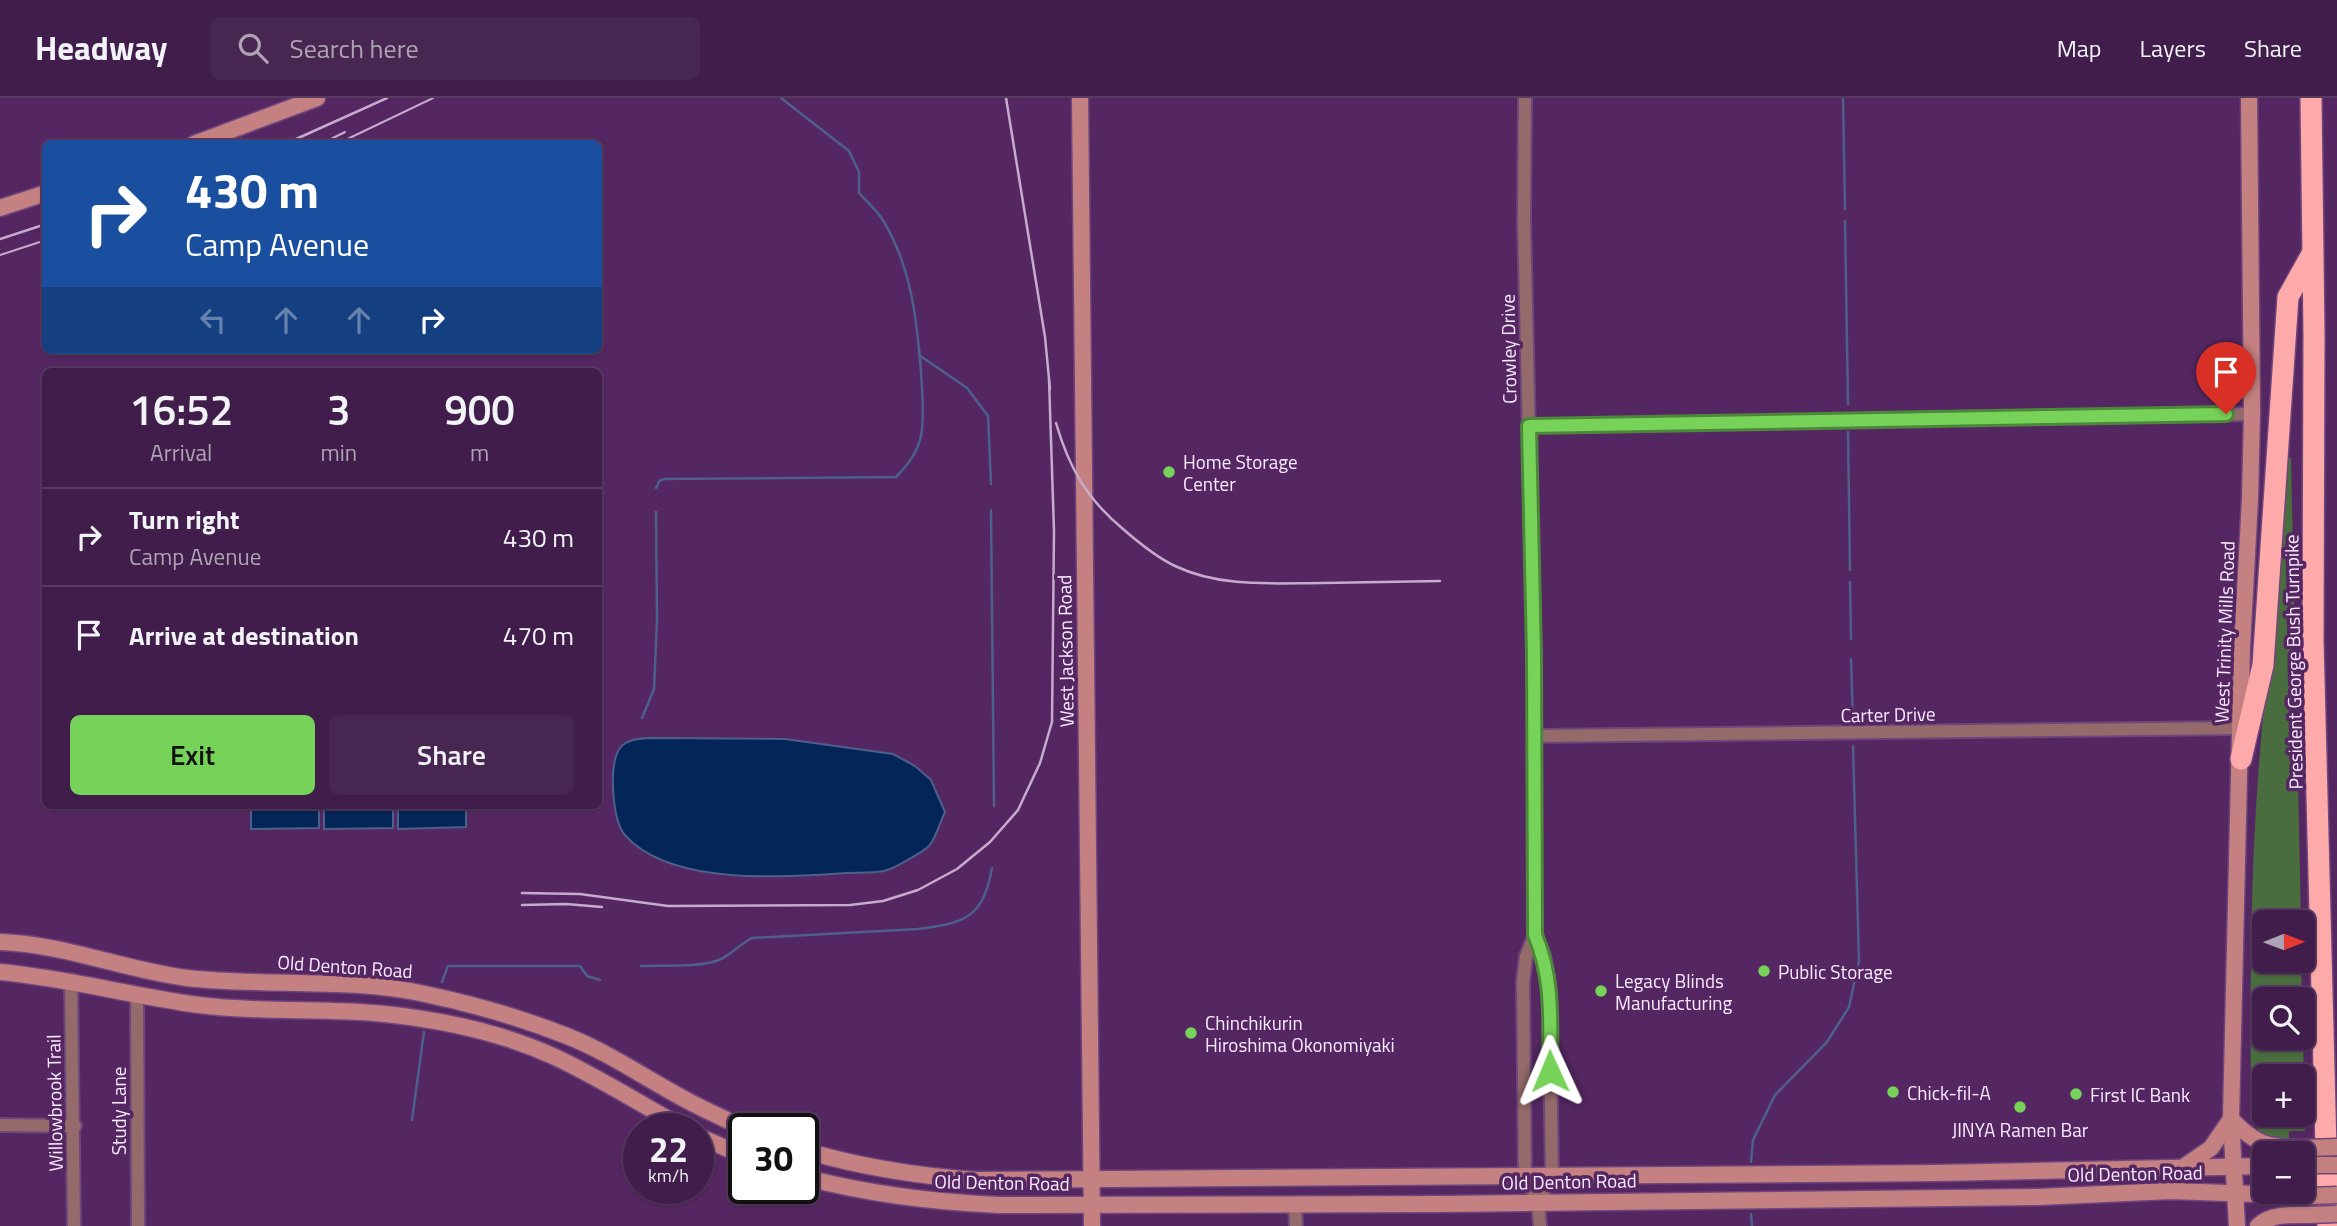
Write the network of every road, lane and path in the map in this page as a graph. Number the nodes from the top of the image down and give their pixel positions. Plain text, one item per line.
1 (317, 98) edge
2 (1080, 98) edge
3 (1525, 98) edge
4 (2249, 98) edge
5 (2311, 98) edge
6 (205, 140) edge
7 (42, 194) edge
8 (0, 208) edge
9 (2313, 252) junction
10 (2252, 414) junction
11 (1529, 426) junction
12 (2242, 728) junction
13 (1534, 736) junction
14 (2241, 759) junction
15 (1535, 935) junction
16 (0, 942) edge
17 (0, 972) edge
18 (185, 978) junction
19 (72, 980) junction
20 (137, 995) junction
21 (605, 1054) junction
22 (592, 1076) junction
23 (658, 1113) edge
24 (2231, 1119) junction
25 (728, 1120) edge
26 (0, 1125) edge
27 (75, 1126) junction
28 (2337, 1147) edge
29 (819, 1155) edge
30 (2315, 1165) edge
31 (2337, 1165) edge
32 (2252, 1166) edge
33 (2183, 1167) junction
34 (2233, 1167) junction
35 (2038, 1171) junction
36 (1872, 1172) junction
37 (1525, 1175) junction
38 (1552, 1175) junction
39 (1091, 1179) junction
40 (819, 1181) edge
41 (2234, 1194) junction
42 (2337, 1195) edge
43 (2038, 1197) junction
44 (1873, 1199) junction
45 (1538, 1202) junction
46 (1092, 1204) junction
47 (1295, 1204) junction
48 (2337, 1214) edge
49 (74, 1226) edge
50 (138, 1226) edge
51 (1092, 1226) edge
52 (1296, 1226) edge
53 (1540, 1226) edge
54 (2237, 1226) edge
55 (2258, 1226) edge
56 (2328, 1226) edge

1 - 6 main road
2 - 39 main road, West Jackson Road
3 - 11 street, Crowley Drive
4 - 10 main road, West Trinity Mills Road
5 - 9 highway, President George Bush Turnpike
7 - 8 main road
9 - 14 highway
9 - 56 highway, President George Bush Turnpike
10 - 11 street
10 - 12 main road, West Trinity Mills Road
11 - 13 street, Crowley Drive
12 - 13 street, Carter Drive
12 - 14 main road, West Trinity Mills Road
13 - 15 street, Crowley Drive
14 - 24 main road, West Trinity Mills Road
15 - 37 street, Crowley Drive
15 - 38 street, Crowley Drive
16 - 18 main road, Old Denton Road
17 - 19 main road
18 - 20 main road
18 - 21 main road, Old Denton Road
19 - 20 main road
19 - 27 street, Willowbrook Trail
20 - 22 main road
20 - 50 street, Study Lane
21 - 22 main road
21 - 25 main road, Old Denton Road
22 - 23 main road
24 - 28 main road, bridge
24 - 33 main road
24 - 34 main road, West Trinity Mills Road
26 - 27 street
27 - 49 street, Willowbrook Trail
29 - 39 main road, Old Denton Road
30 - 31 main road, bridge
32 - 34 main road, Old Denton Road
33 - 34 main road, Old Denton Road
33 - 35 main road, Old Denton Road
34 - 41 main road, West Trinity Mills Road
35 - 36 main road, Old Denton Road
35 - 43 main road
36 - 38 main road, Old Denton Road
36 - 44 main road
37 - 38 main road, Old Denton Road
37 - 39 main road, Old Denton Road
37 - 45 street, Crowley Drive
38 - 45 street, Crowley Drive
39 - 46 main road, West Jackson Road
40 - 46 main road, Old Denton Road
41 - 42 main road, Old Denton Road, bridge
41 - 43 main road, Old Denton Road
41 - 54 main road, West Trinity Mills Road
43 - 44 main road, Old Denton Road
44 - 45 main road, Old Denton Road
45 - 47 main road, Old Denton Road
45 - 53 street
46 - 47 main road, Old Denton Road
46 - 51 main road, West Jackson Road
47 - 52 street
48 - 55 main road, bridge

